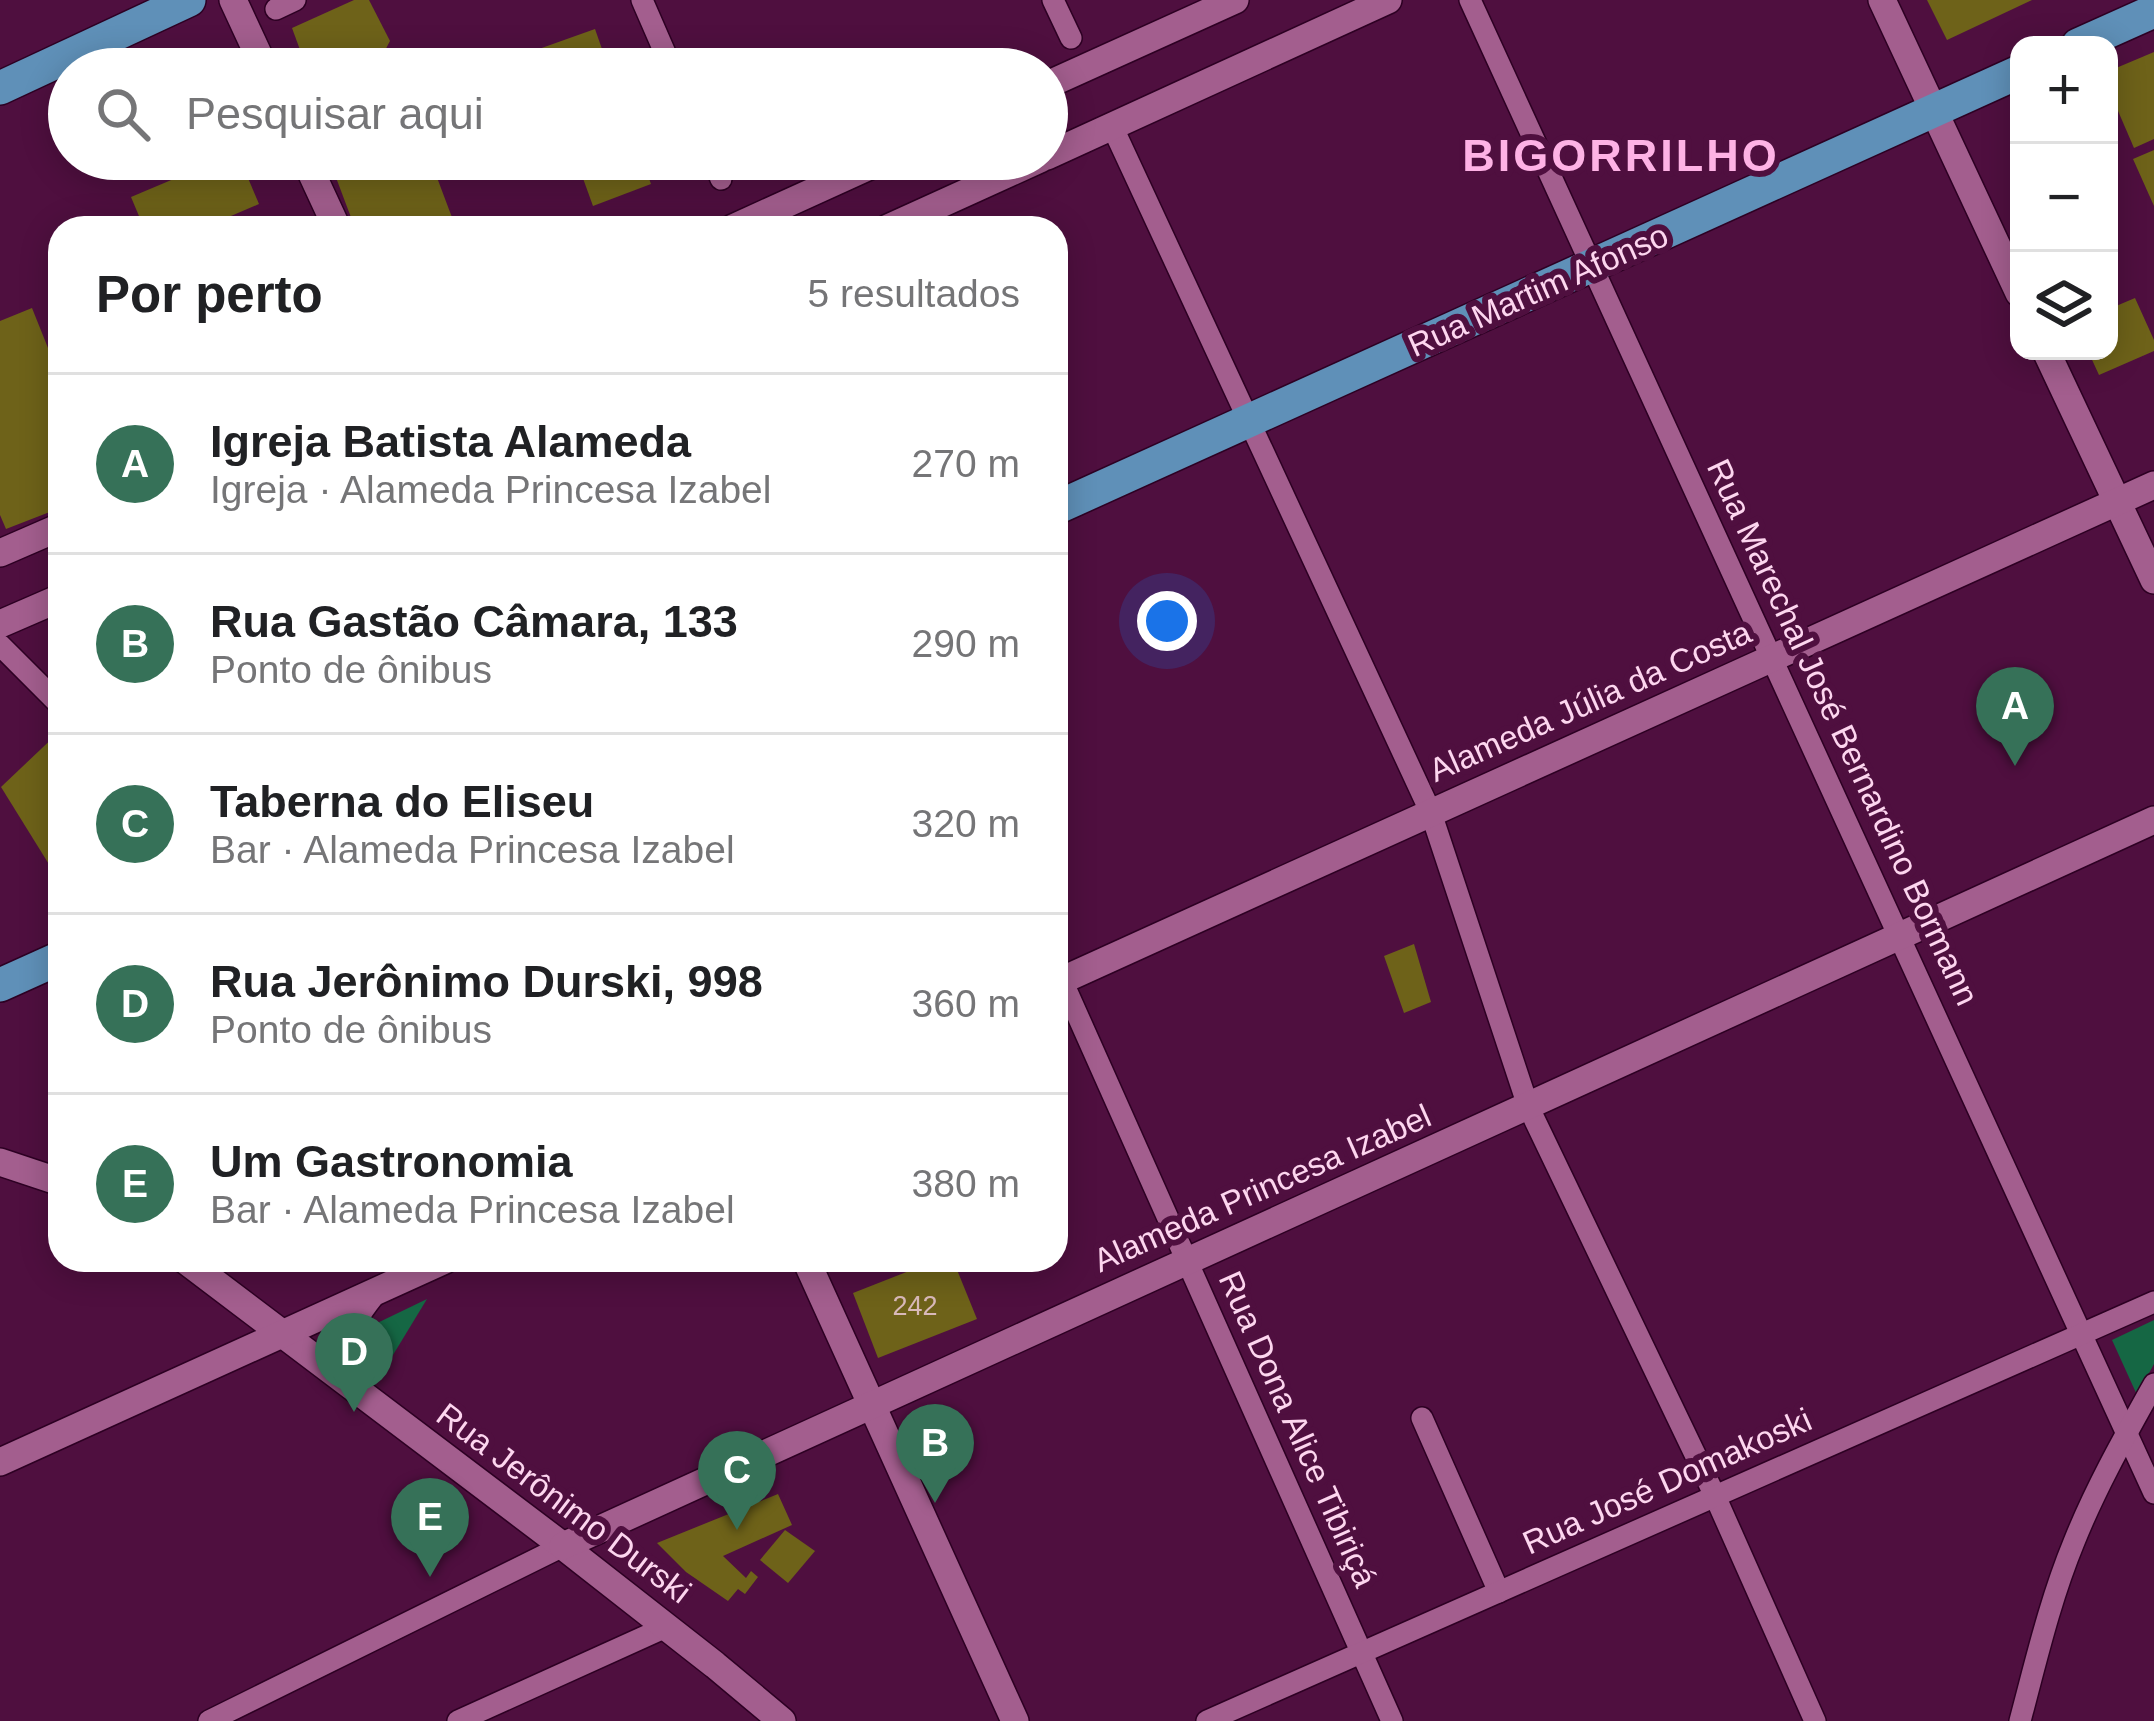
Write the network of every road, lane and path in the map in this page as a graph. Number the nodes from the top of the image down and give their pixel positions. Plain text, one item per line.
1 (189, 0) edge
2 (233, 0) edge
3 (642, 0) edge
4 (1053, 0) edge
5 (1235, 0) edge
6 (1388, 0) edge
7 (1470, 0) edge
8 (1882, 0) edge
9 (2154, 10) edge
10 (2098, 36) edge
11 (1071, 38) dead end
12 (86, 48) edge
13 (255, 48) edge
14 (663, 48) edge
15 (48, 66) edge
16 (1068, 76) edge
17 (2010, 76) edge
18 (0, 88) edge
19 (1934, 111) junction
20 (1112, 126) junction
21 (1068, 146) edge
22 (315, 180) edge
23 (839, 180) edge
24 (993, 180) edge
25 (331, 216) edge
26 (759, 216) edge
27 (914, 216) edge
28 (1592, 266) junction
29 (2010, 274) edge
30 (2050, 360) edge
31 (1249, 421) junction
32 (2154, 484) edge
33 (2117, 501) junction
34 (1068, 503) edge
35 (48, 532) edge
36 (0, 553) edge
37 (2154, 580) edge
38 (48, 603) edge
39 (0, 624) edge
40 (0, 645) edge
41 (1772, 658) junction
42 (48, 693) edge
43 (1431, 813) junction
44 (2154, 820) edge
45 (1900, 936) junction
46 (48, 963) edge
47 (1068, 972) edge
48 (0, 985) edge
49 (1068, 998) edge
50 (1528, 1106) junction
51 (0, 1162) edge
52 (48, 1178) edge
53 (1187, 1262) junction
54 (201, 1272) edge
55 (418, 1272) edge
56 (811, 1272) edge
57 (372, 1293) junction
58 (2154, 1303) edge
59 (2083, 1334) junction
60 (282, 1335) junction
61 (2154, 1384) edge
62 (351, 1385) junction
63 (872, 1405) junction
64 (1422, 1418) dead end
65 (2127, 1432) junction
66 (0, 1462) edge
67 (2154, 1493) edge
68 (1715, 1496) junction
69 (563, 1546) junction
70 (1499, 1592) junction
71 (667, 1627) junction
72 (1361, 1653) junction
73 (492, 1712) edge
74 (209, 1721) edge
75 (458, 1721) edge
76 (782, 1721) edge
77 (1015, 1721) edge
78 (1207, 1721) edge
79 (1392, 1721) edge
80 (1815, 1721) edge
81 (2020, 1721) edge

1 - 12 main road
2 - 13 street
3 - 14 street
4 - 11 street
5 - 16 street
6 - 20 street
7 - 28 street, Rua Marechal José Bernardino Bormann
8 - 19 street
9 - 10 main road
15 - 18 main road
17 - 19 main road, Rua Martim Afonso
19 - 28 main road, Rua Martim Afonso
19 - 29 street
20 - 21 street
20 - 31 street
22 - 25 street
23 - 26 street
24 - 27 street
28 - 31 main road, Rua Martim Afonso
28 - 41 street, Rua Marechal José Bernardino Bormann
30 - 33 street
31 - 34 main road, Rua Martim Afonso
31 - 43 street
32 - 33 street, Alameda Júlia da Costa
33 - 37 street
33 - 41 street, Alameda Júlia da Costa
35 - 36 street
38 - 39 street
40 - 42 street
41 - 43 street, Alameda Júlia da Costa
41 - 45 street, Rua Marechal José Bernardino Bormann
43 - 47 street, Alameda Júlia da Costa
43 - 50 street
44 - 45 street, Alameda Princesa Izabel
45 - 50 street, Alameda Princesa Izabel
45 - 59 street, Rua Marechal José Bernardino Bormann
46 - 48 main road
49 - 53 street, Rua Dona Alice Tibiriçá
50 - 53 street, Alameda Princesa Izabel
50 - 68 street
51 - 52 street
53 - 63 street, Alameda Princesa Izabel
53 - 72 street, Rua Dona Alice Tibiriçá
54 - 60 street, Rua Jerônimo Durski
55 - 57 street
56 - 63 street
57 - 60 street
57 - 62 street
58 - 59 street, Rua José Domakoski
59 - 65 street, Rua Marechal José Bernardino Bormann
59 - 68 street, Rua José Domakoski
60 - 62 street, Rua Jerônimo Durski
60 - 66 street
61 - 65 street
62 - 69 street, Rua Jerônimo Durski
63 - 69 street, Alameda Princesa Izabel
63 - 77 street
64 - 70 street
65 - 67 street, Rua Marechal José Bernardino Bormann
65 - 81 street
68 - 70 street, Rua José Domakoski
68 - 80 street
69 - 71 street, Rua Jerônimo Durski
69 - 74 street, Alameda Princesa Izabel
70 - 72 street, Rua José Domakoski
71 - 73 street
71 - 76 street, Rua Jerônimo Durski
72 - 78 street, Rua José Domakoski
72 - 79 street, Rua Dona Alice Tibiriçá
73 - 75 street

